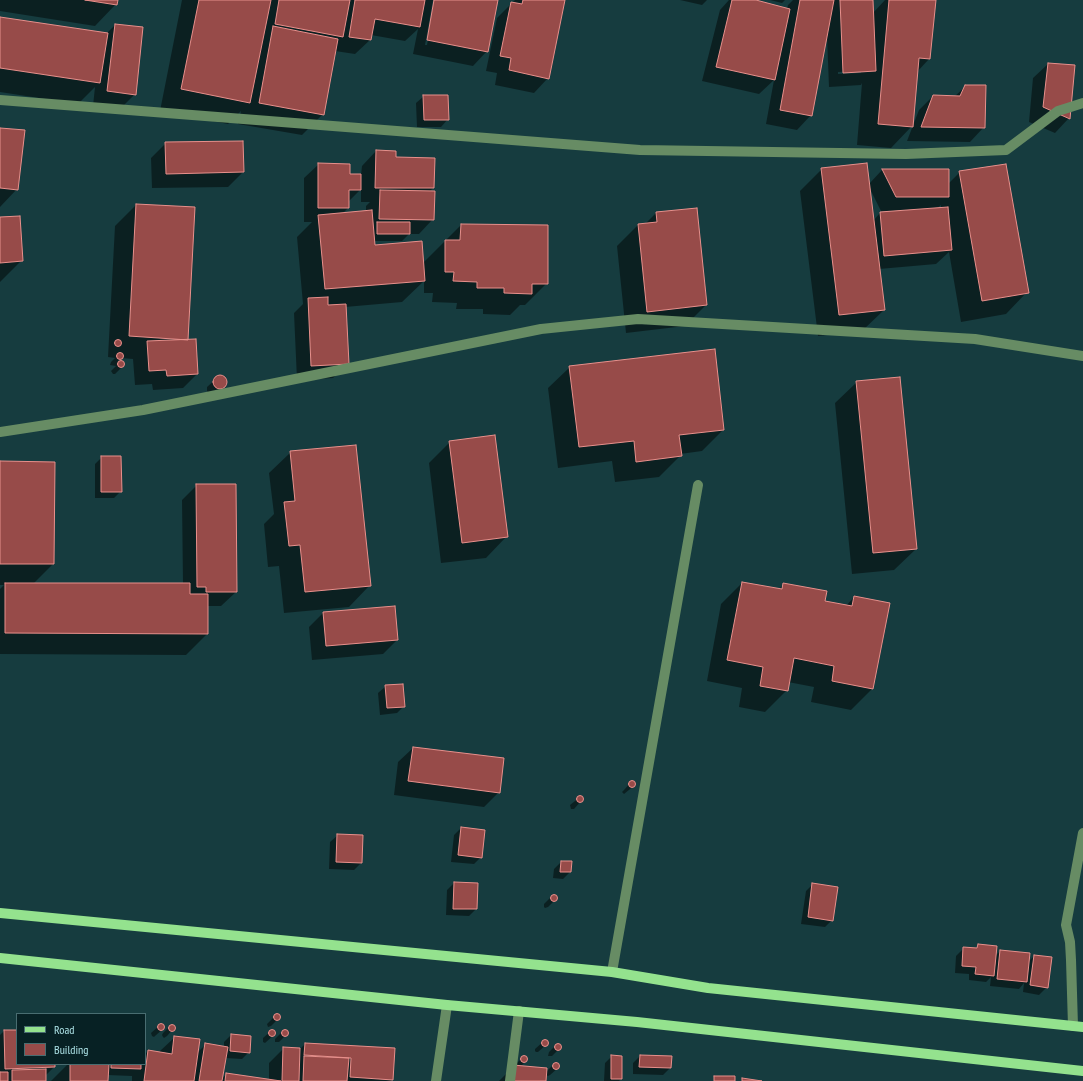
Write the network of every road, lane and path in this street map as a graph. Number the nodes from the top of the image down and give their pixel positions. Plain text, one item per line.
1 (0, 100) edge
2 (1083, 104) edge
3 (1083, 356) edge
4 (0, 432) edge
5 (698, 485) dead end
6 (1083, 833) edge
7 (0, 912) edge
8 (0, 958) edge
9 (612, 972) junction
10 (447, 1005) junction
11 (519, 1011) junction
12 (1078, 1027) edge
13 (1083, 1071) edge
14 (436, 1081) edge
15 (510, 1081) edge

1 - 2 street
3 - 4 street
5 - 9 street
6 - 12 street
7 - 9 main road
8 - 10 main road
9 - 12 main road
10 - 11 main road
10 - 14 street
11 - 13 main road
11 - 15 street

